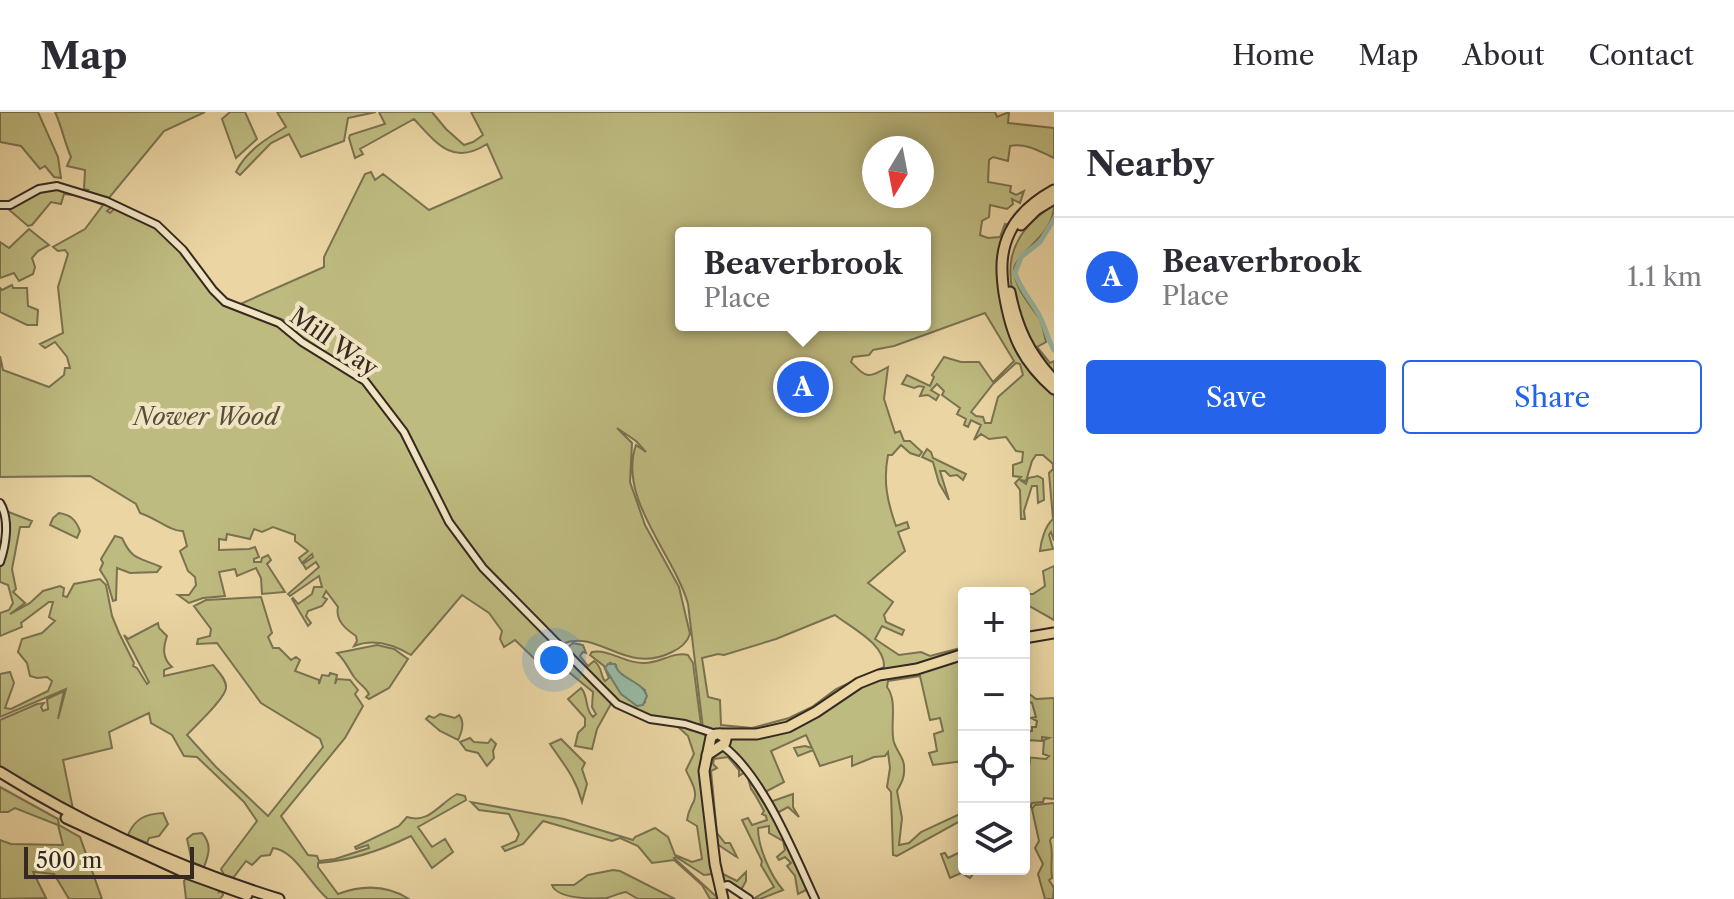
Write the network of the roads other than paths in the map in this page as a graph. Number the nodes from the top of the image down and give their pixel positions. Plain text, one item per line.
1 (1054, 190) edge
2 (1054, 199) edge
3 (0, 205) edge
4 (1054, 380) edge
5 (1054, 389) edge
6 (2, 506) edge
7 (0, 562) edge
8 (1054, 633) edge
9 (1030, 637) edge
10 (958, 656) edge
11 (714, 741) junction
12 (0, 772) edge
13 (0, 779) edge
14 (719, 887) junction
15 (258, 899) edge
16 (279, 899) edge
17 (723, 899) edge
18 (749, 899) edge
19 (815, 899) edge

1 - 5 highway
2 - 4 highway
3 - 11 main road, Mill Way
6 - 7 main road
8 - 9 highway
10 - 11 highway
11 - 14 highway
11 - 19 main road
12 - 16 highway
13 - 15 highway
14 - 17 highway
14 - 18 main road

